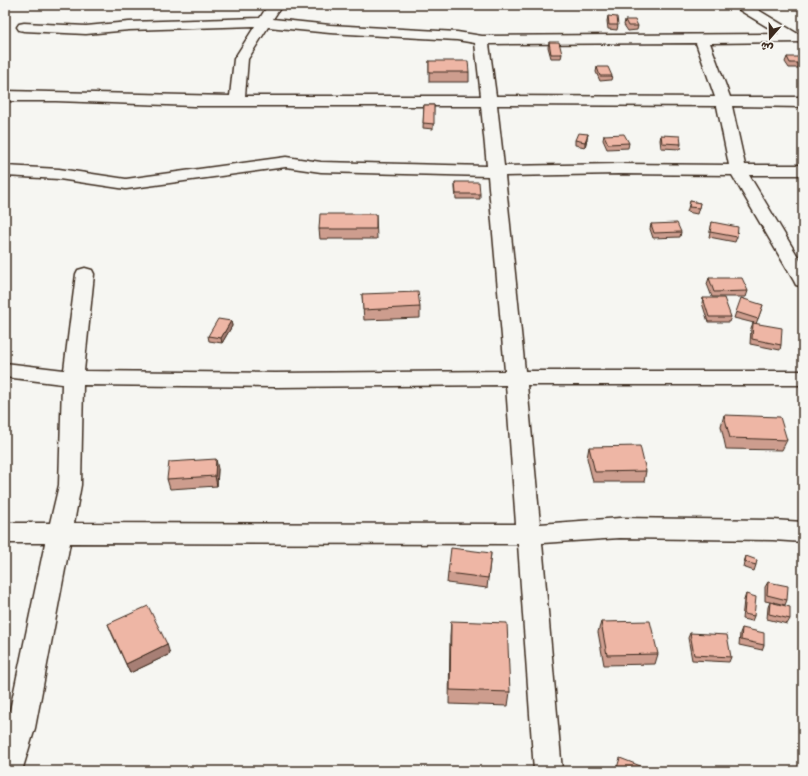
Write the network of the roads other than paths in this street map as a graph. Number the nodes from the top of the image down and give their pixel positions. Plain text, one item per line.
1 (275, 5) edge
2 (741, 5) edge
3 (263, 22) junction
4 (24, 27) dead end
5 (799, 38) edge
6 (482, 40) junction
7 (702, 40) junction
8 (5, 96) edge
9 (237, 101) junction
10 (489, 102) junction
11 (724, 102) junction
12 (803, 102) edge
13 (738, 170) junction
14 (803, 170) edge
15 (5, 171) edge
16 (496, 171) junction
17 (85, 274) dead end
18 (803, 281) edge
19 (5, 370) edge
20 (73, 378) junction
21 (515, 378) junction
22 (803, 378) edge
23 (803, 532) edge
24 (5, 533) edge
25 (60, 534) junction
26 (530, 534) junction
27 (8, 771) edge
28 (548, 771) edge

1 - 3 street
2 - 5 street
3 - 4 street
3 - 6 street
3 - 9 street
5 - 7 street
6 - 7 street
6 - 10 street
7 - 11 street
8 - 9 street
9 - 10 street
10 - 11 street
10 - 16 street
11 - 12 street
11 - 13 street
13 - 14 street
13 - 16 street
13 - 18 street
15 - 16 street
16 - 21 street
17 - 20 street
19 - 20 street
20 - 21 street
20 - 25 street
21 - 22 street
21 - 26 street
23 - 26 street
24 - 25 street
25 - 26 street
25 - 27 street
26 - 28 street

